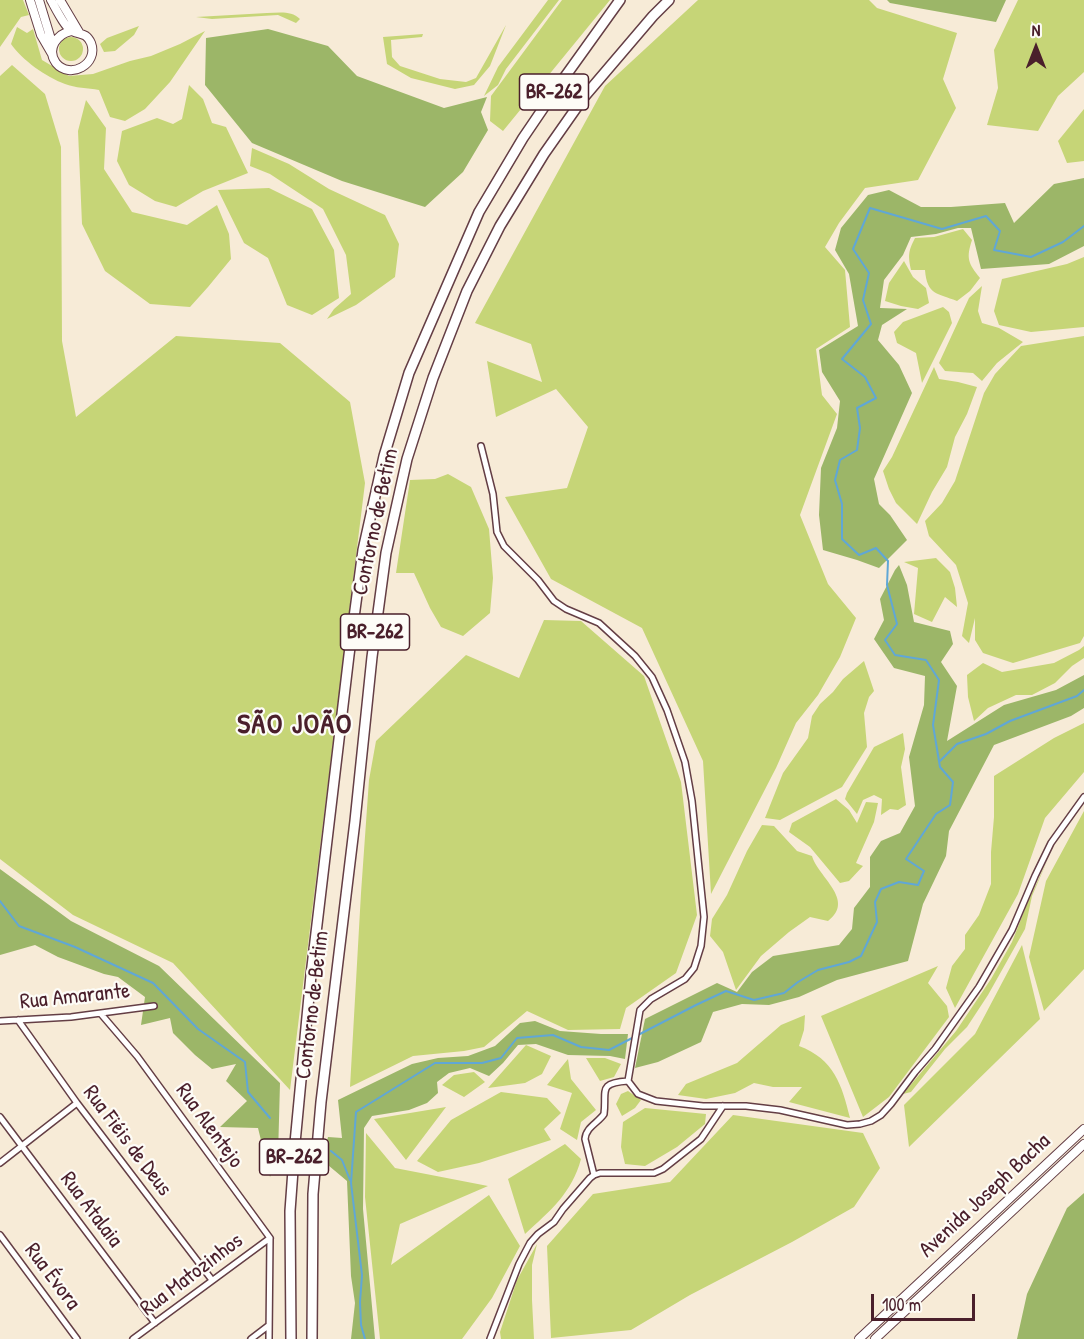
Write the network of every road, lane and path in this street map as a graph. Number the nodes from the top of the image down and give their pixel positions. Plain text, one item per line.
1 (30, 0) edge
2 (39, 0) edge
3 (51, 0) edge
4 (60, 0) edge
5 (620, 0) edge
6 (669, 0) edge
7 (75, 32) junction
8 (53, 46) junction
9 (53, 57) junction
10 (481, 447) dead end
11 (1084, 797) edge
12 (154, 1006) dead end
13 (101, 1014) junction
14 (18, 1020) junction
15 (0, 1021) edge
16 (628, 1082) junction
17 (76, 1103) junction
18 (723, 1106) junction
19 (0, 1117) edge
20 (1084, 1129) edge
21 (1084, 1144) edge
22 (22, 1146) junction
23 (0, 1163) edge
24 (594, 1175) junction
25 (0, 1235) edge
26 (270, 1238) junction
27 (212, 1280) junction
28 (155, 1323) junction
29 (268, 1326) junction
30 (491, 1337) edge
31 (77, 1339) edge
32 (133, 1339) edge
33 (251, 1339) edge
34 (268, 1339) edge
35 (291, 1339) edge
36 (312, 1339) edge
37 (859, 1339) edge
38 (875, 1339) edge

1 - 9 main road
2 - 8 main road
3 - 7 main road
4 - 7 main road
5 - 35 highway, Contorno de Betim / BR-262
6 - 36 highway, Contorno de Betim / BR-262
7 - 8 main road
7 - 9 main road
8 - 9 main road
10 - 16 street
11 - 18 street
12 - 13 street, Rua Amarante
13 - 14 street, Rua Amarante
13 - 26 street, Rua Alentejo
14 - 15 street, Rua Amarante
14 - 17 street, Rua Fiéis de Deus
16 - 18 street
16 - 24 street
17 - 22 street
17 - 27 street, Rua Fiéis de Deus
18 - 24 street
19 - 22 street, Rua Atalaia
20 - 37 main road, Avenida Joseph Bacha
21 - 38 main road, Avenida Joseph Bacha
22 - 23 street
22 - 28 street, Rua Atalaia
24 - 30 street
25 - 31 street, Rua Évora
26 - 27 street, Rua Matozinhos
26 - 29 street
27 - 28 street, Rua Matozinhos
28 - 32 street, Rua Matozinhos
29 - 33 street
29 - 34 street

